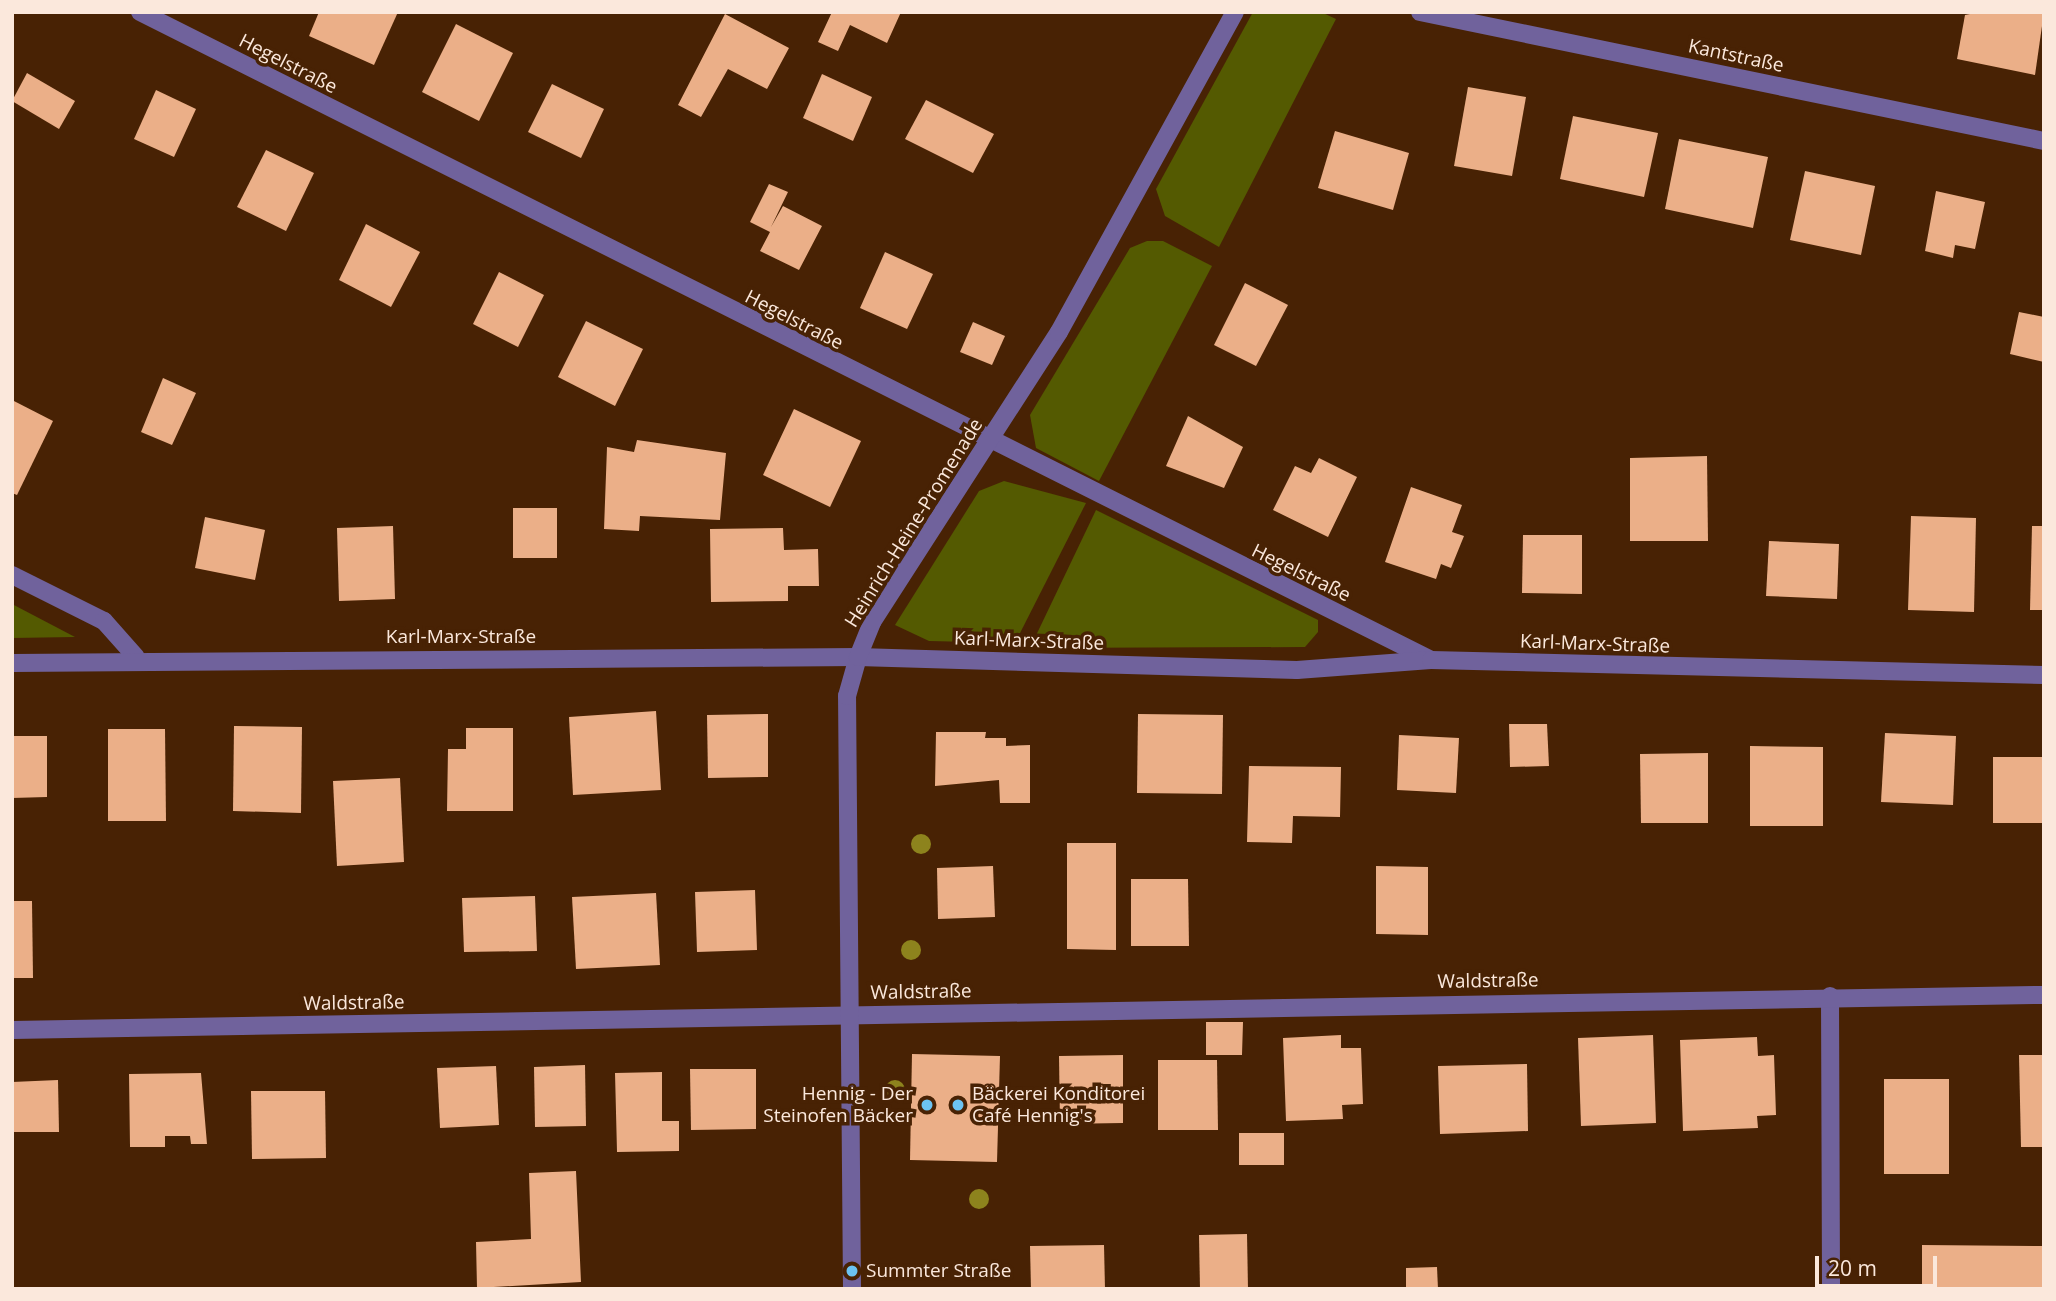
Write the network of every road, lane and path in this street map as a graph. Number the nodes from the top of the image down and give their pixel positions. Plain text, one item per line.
1 (140, 12) edge
2 (1235, 12) edge
3 (1420, 12) edge
4 (2044, 141) edge
5 (989, 443) junction
6 (12, 575) edge
7 (136, 657) junction
8 (858, 657) junction
9 (1430, 660) junction
10 (12, 663) edge
11 (2044, 674) edge
12 (2044, 995) edge
13 (1830, 996) junction
14 (849, 1014) junction
15 (12, 1030) edge
16 (852, 1289) edge
17 (1831, 1289) edge

1 - 5 street, Hegelstraße
2 - 5 street, Heinrich-Heine-Promenade
3 - 4 street, Kantstraße
5 - 8 street, Heinrich-Heine-Promenade
5 - 9 street, Hegelstraße
6 - 7 street
7 - 8 street, Karl-Marx-Straße
7 - 10 street, Karl-Marx-Straße
8 - 9 street, Karl-Marx-Straße
8 - 14 street, Heinrich-Heine-Promenade
9 - 11 street, Karl-Marx-Straße
12 - 13 street, Waldstraße
13 - 14 street, Waldstraße
13 - 17 street
14 - 15 street, Waldstraße
14 - 16 street, Heinrich-Heine-Promenade

